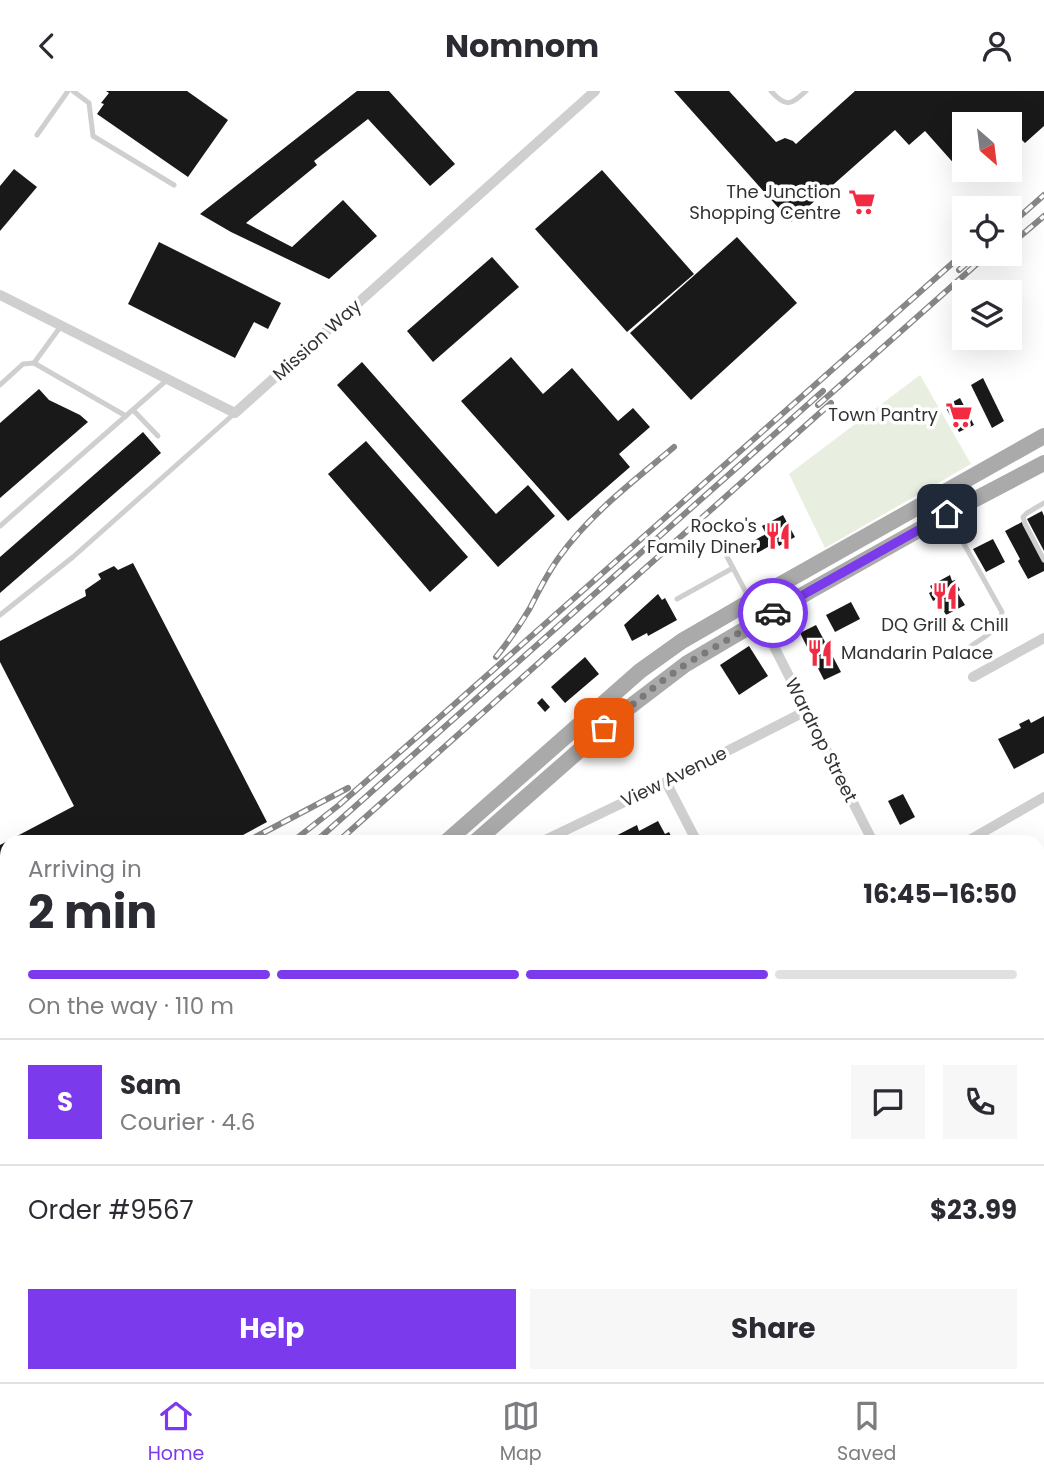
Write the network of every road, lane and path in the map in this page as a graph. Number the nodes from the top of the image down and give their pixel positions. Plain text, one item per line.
1 (73, 91) edge
2 (595, 91) edge
3 (771, 91) edge
4 (806, 91) edge
5 (37, 135) dead end
6 (174, 185) dead end
7 (0, 295) edge
8 (62, 326) junction
9 (34, 363) junction
10 (168, 379) junction
11 (0, 385) edge
12 (133, 410) junction
13 (235, 413) junction
14 (127, 416) junction
15 (158, 436) dead end
16 (1044, 436) edge
17 (1044, 463) edge
18 (1044, 503) edge
19 (947, 514) junction
20 (0, 526) edge
21 (724, 551) dead end
22 (1044, 560) edge
23 (733, 568) junction
24 (677, 599) dead end
25 (751, 601) junction
26 (0, 615) edge
27 (761, 620) junction
28 (1044, 638) edge
29 (971, 646) dead end
30 (974, 677) dead end
31 (806, 711) junction
32 (666, 782) junction
33 (1044, 797) edge
34 (454, 835) edge
35 (483, 835) edge
36 (556, 835) edge
37 (692, 835) edge
38 (869, 835) edge
39 (978, 835) edge

1 - 5 lane
1 - 6 lane
2 - 13 street, Mission Way
3 - 4 lane
7 - 8 street
8 - 9 lane
8 - 10 street
9 - 11 lane
9 - 14 lane
10 - 12 lane
10 - 13 street
12 - 14 lane
12 - 15 lane
13 - 26 lane
14 - 20 lane
16 - 25 main road
17 - 19 main road
18 - 22 lane
19 - 27 main road
19 - 29 lane
21 - 23 lane
23 - 24 lane
23 - 25 lane
25 - 27 street, Wardrop Street
25 - 34 main road
27 - 31 street, Wardrop Street
27 - 35 main road
28 - 30 street
31 - 32 street, View Avenue
31 - 38 street, Wardrop Street
32 - 36 street, View Avenue
32 - 37 street
33 - 39 street

